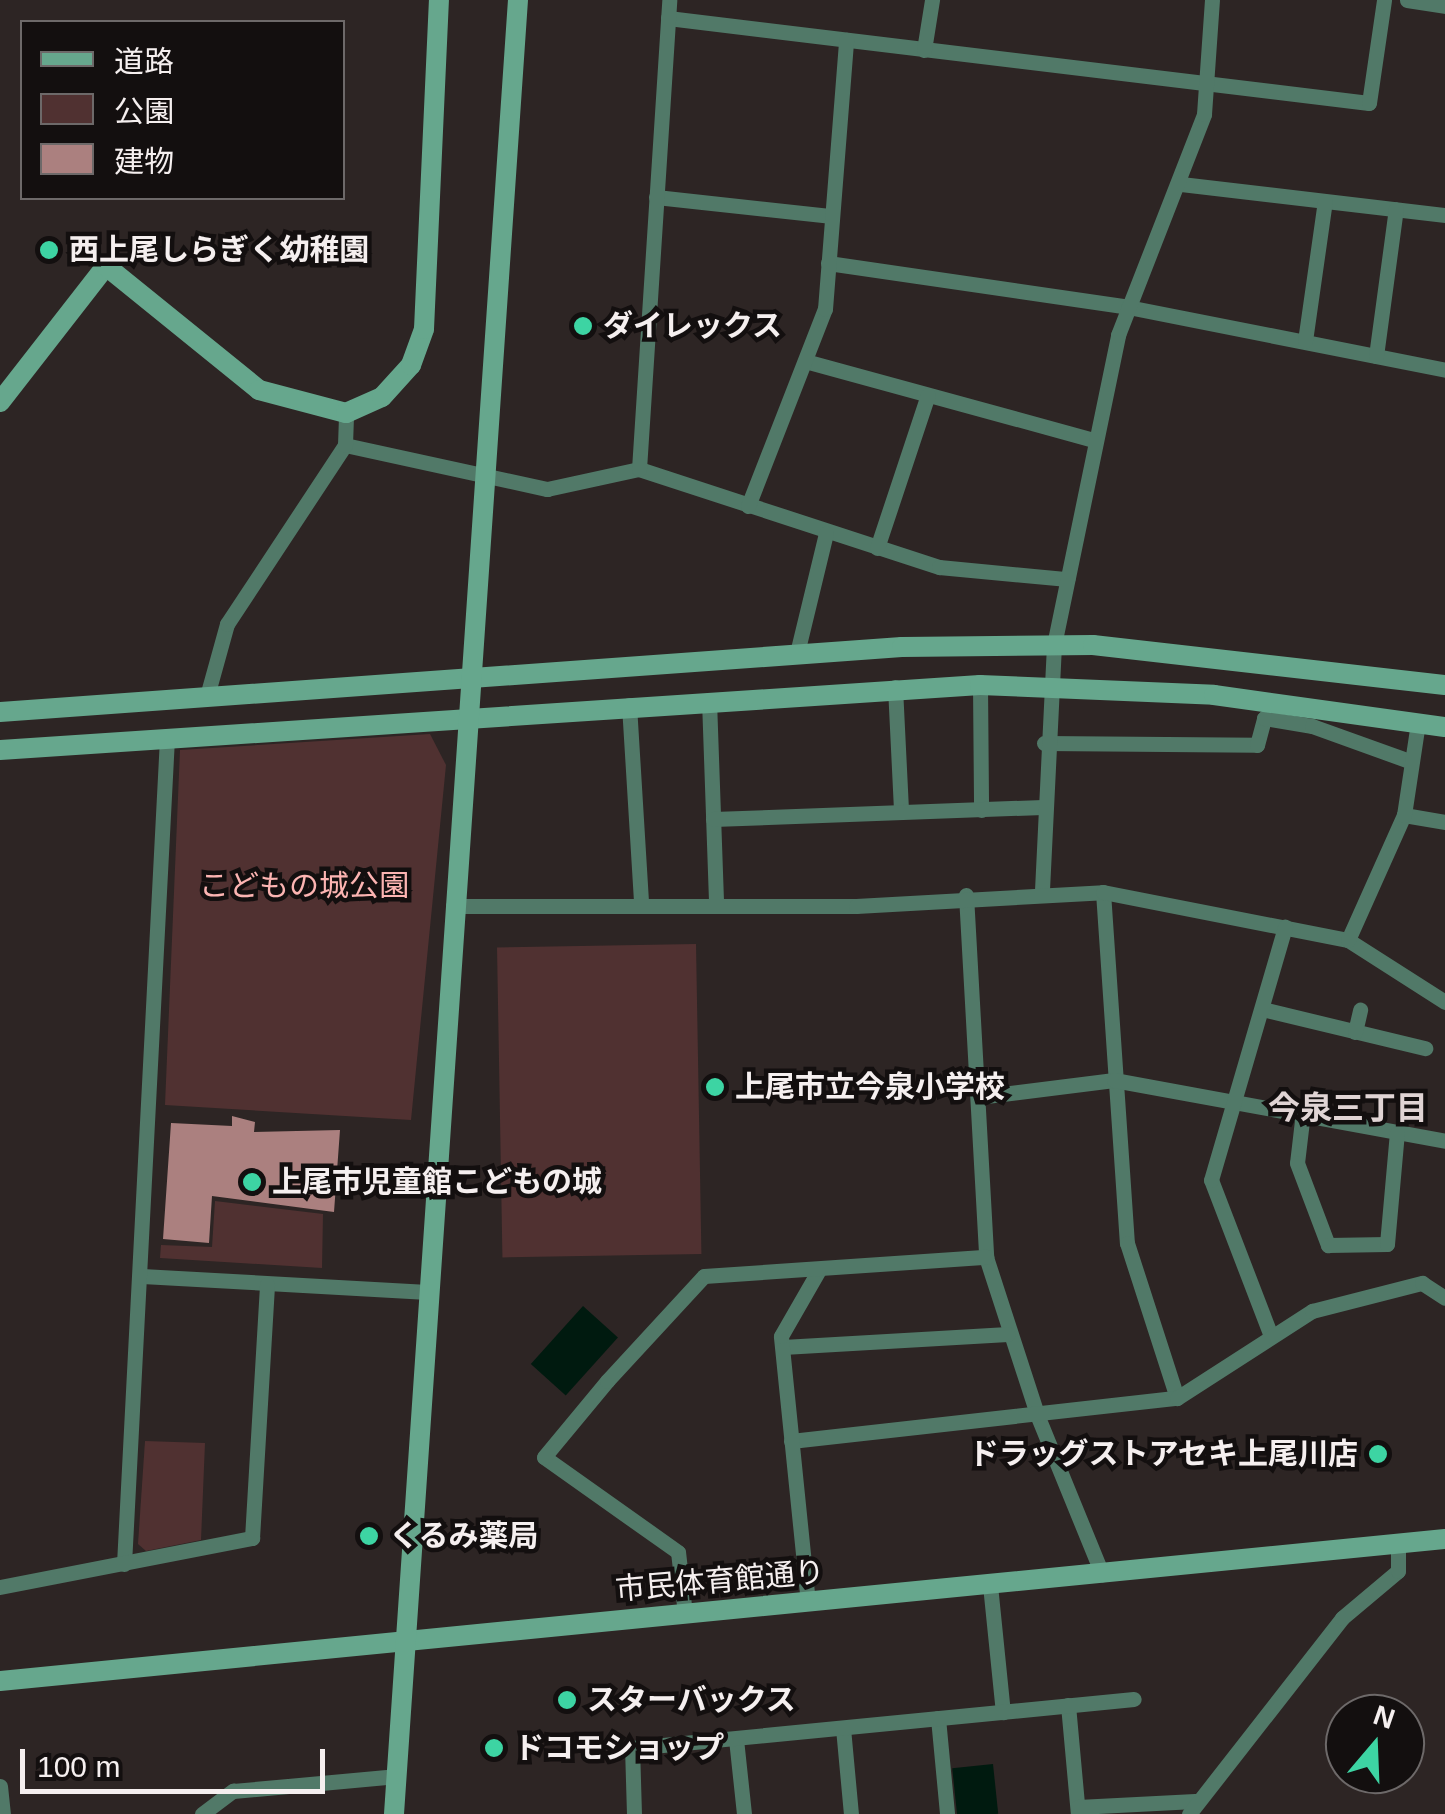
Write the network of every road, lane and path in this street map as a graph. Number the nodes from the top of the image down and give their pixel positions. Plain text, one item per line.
1 (439, 0) edge
2 (518, 0) edge
3 (669, 0) edge
4 (932, 0) edge
5 (1212, 0) edge
6 (1384, 0) edge
7 (1407, 0) edge
8 (1445, 6) edge
9 (668, 18) junction
10 (846, 40) junction
11 (924, 50) junction
12 (1208, 84) junction
13 (1181, 184) junction
14 (656, 197) junction
15 (1325, 201) junction
16 (1396, 209) junction
17 (1445, 215) edge
18 (832, 216) junction
19 (828, 264) junction
20 (1128, 307) junction
21 (1305, 340) junction
22 (1376, 356) junction
23 (805, 361) junction
24 (1445, 370) edge
25 (928, 395) junction
26 (0, 402) edge
27 (346, 413) junction
28 (1094, 440) junction
29 (344, 446) junction
30 (638, 468) junction
31 (483, 475) junction
32 (748, 506) junction
33 (826, 533) junction
34 (877, 548) junction
35 (1067, 579) junction
36 (1054, 645) junction
37 (796, 653) junction
38 (467, 674) junction
39 (980, 685) junction
40 (1445, 685) edge
41 (1048, 686) junction
42 (895, 687) junction
43 (207, 696) junction
44 (708, 700) junction
45 (629, 705) junction
46 (0, 712) edge
47 (465, 716) junction
48 (1418, 722) junction
49 (1445, 728) edge
50 (167, 738) junction
51 (1044, 743) junction
52 (0, 750) edge
53 (1409, 761) junction
54 (1043, 808) junction
55 (901, 810) junction
56 (981, 810) junction
57 (1404, 815) junction
58 (712, 820) junction
59 (1445, 822) edge
60 (1042, 890) junction
61 (1103, 892) junction
62 (966, 895) junction
63 (641, 904) junction
64 (716, 904) junction
65 (454, 906) junction
66 (1286, 928) junction
67 (1348, 940) junction
68 (1445, 1002) edge
69 (1262, 1009) junction
70 (1360, 1010) dead end
71 (1356, 1032) junction
72 (1425, 1048) dead end
73 (1114, 1080) junction
74 (978, 1097) junction
75 (1237, 1100) junction
76 (1303, 1112) junction
77 (1397, 1132) junction
78 (1445, 1141) edge
79 (986, 1257) junction
80 (819, 1270) junction
81 (142, 1276) junction
82 (266, 1284) junction
83 (428, 1292) junction
84 (1445, 1298) edge
85 (1008, 1334) junction
86 (1271, 1336) junction
87 (783, 1347) junction
88 (1177, 1398) junction
89 (1038, 1417) junction
90 (791, 1441) junction
91 (1445, 1539) edge
92 (1398, 1544) junction
93 (124, 1564) junction
94 (1102, 1574) junction
95 (990, 1585) junction
96 (0, 1587) edge
97 (808, 1603) junction
98 (685, 1614) junction
99 (406, 1638) junction
100 (0, 1681) edge
101 (1134, 1699) dead end
102 (1068, 1705) junction
103 (1003, 1712) junction
104 (938, 1718) junction
105 (843, 1728) junction
106 (736, 1739) junction
107 (397, 1776) junction
108 (0, 1786) edge
109 (1192, 1808) edge
110 (1078, 1811) edge
111 (2, 1814) edge
112 (202, 1814) edge
113 (394, 1814) edge
114 (634, 1814) edge
115 (744, 1814) edge
116 (850, 1814) edge
117 (947, 1814) edge

1 - 27 street
2 - 31 street
3 - 9 street
4 - 11 street
5 - 12 street
6 - 12 street
7 - 8 street
9 - 10 street
9 - 14 street
10 - 11 street
10 - 18 street
11 - 12 street
12 - 13 street
13 - 15 street
13 - 20 street
14 - 18 street
14 - 30 street
15 - 16 street
15 - 21 street
16 - 17 street
16 - 22 street
18 - 19 street
19 - 20 street
19 - 23 street
20 - 21 street
20 - 28 street
21 - 22 street
22 - 24 street
23 - 25 street
23 - 32 street
25 - 28 street
25 - 34 street
26 - 27 street
27 - 29 street
28 - 35 street
29 - 31 street
29 - 43 street
30 - 31 street
30 - 32 street
31 - 38 street
32 - 33 street
33 - 34 street
33 - 37 street
34 - 35 street
35 - 36 street
36 - 37 street
36 - 40 street
36 - 41 street
37 - 38 street
38 - 43 street
38 - 47 street
39 - 41 street
39 - 42 street
39 - 56 street
41 - 48 street
41 - 51 street
42 - 44 street
42 - 55 street
43 - 46 street
44 - 45 street
44 - 58 street
45 - 47 street
45 - 63 street
47 - 50 street
47 - 65 street
48 - 49 street
48 - 53 street
50 - 52 street
50 - 81 street
51 - 53 street
51 - 54 street
53 - 57 street
54 - 56 street
54 - 60 street
55 - 56 street
55 - 58 street
57 - 59 street
57 - 67 street
58 - 64 street
60 - 61 street
60 - 62 street
61 - 66 street
61 - 73 street
62 - 64 street
62 - 74 street
63 - 64 street
63 - 65 street
65 - 83 street
66 - 67 street
66 - 69 street
67 - 68 street
69 - 71 street
69 - 75 street
70 - 71 street
71 - 72 street
73 - 74 street
73 - 75 street
73 - 88 street
74 - 79 street
75 - 76 street
75 - 86 street
76 - 77 street
76 - 77 street
77 - 78 street
79 - 80 street
79 - 85 street
80 - 87 street
80 - 98 street
81 - 82 street
81 - 93 street
82 - 83 street
82 - 93 street
83 - 99 street
84 - 86 street
85 - 87 street
85 - 89 street
86 - 88 street
87 - 90 street
88 - 89 street
89 - 90 street
89 - 94 street
90 - 97 street
91 - 92 street, 市民体育館通り
92 - 94 street, 市民体育館通り
92 - 109 street
93 - 96 street
94 - 95 street, 市民体育館通り
95 - 97 street, 市民体育館通り
95 - 103 street
97 - 98 street, 市民体育館通り
98 - 99 street, 市民体育館通り
99 - 100 street, 市民体育館通り
99 - 107 street
101 - 102 street
102 - 103 street
102 - 110 street
103 - 104 street
104 - 105 street
104 - 117 street
105 - 106 street
105 - 116 street
106 - 114 street
106 - 115 street
107 - 112 street
107 - 113 street
108 - 111 street
109 - 110 street

